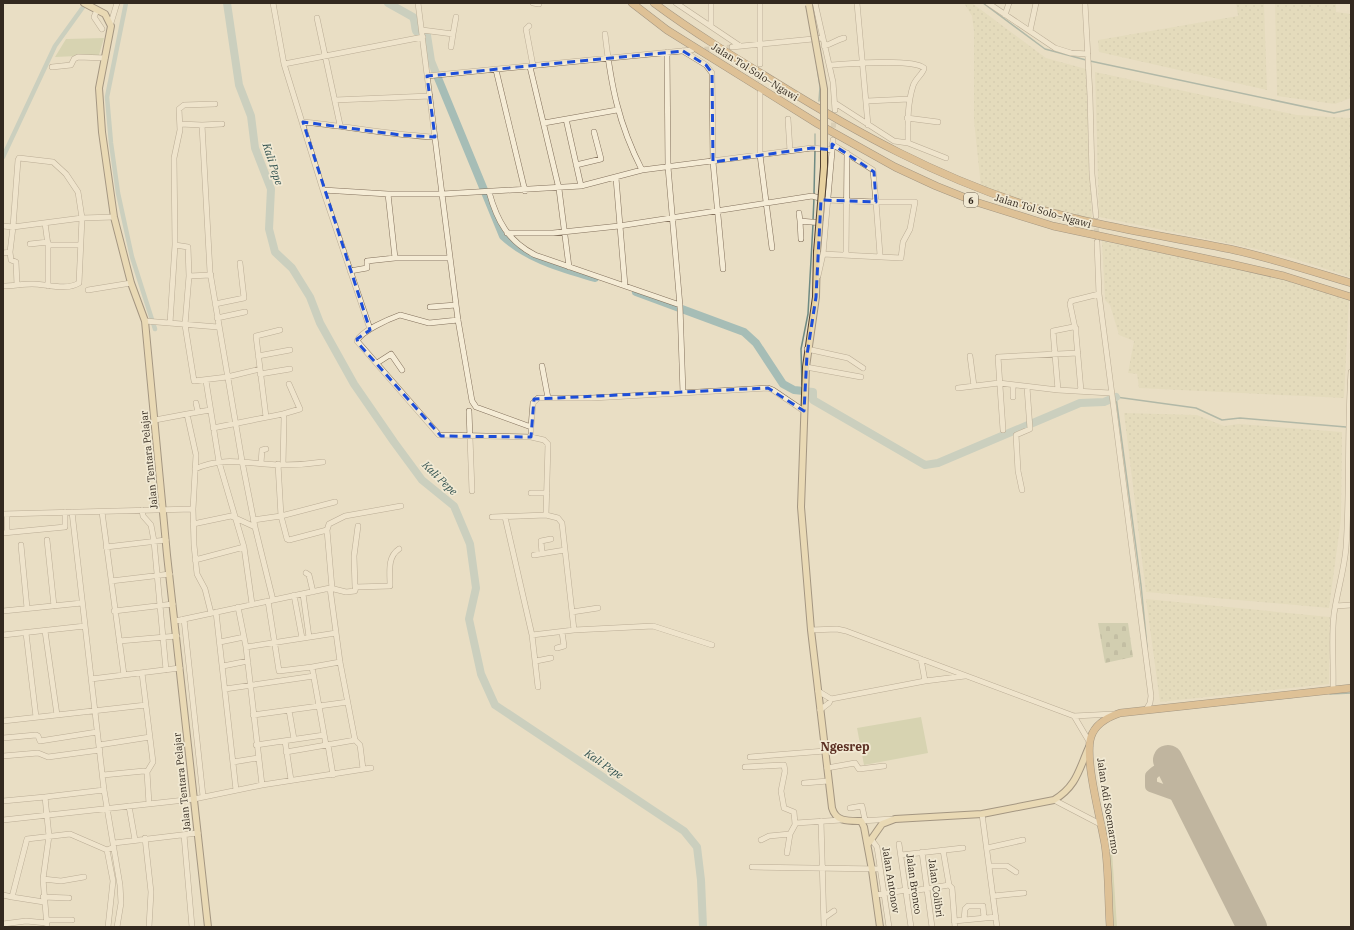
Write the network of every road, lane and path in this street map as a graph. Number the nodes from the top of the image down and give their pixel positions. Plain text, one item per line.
1 (117, 3) edge
2 (273, 3) edge
3 (418, 3) edge
4 (533, 3) edge
5 (632, 3) edge
6 (654, 3) edge
7 (676, 3) edge
8 (711, 3) edge
9 (760, 3) edge
10 (857, 3) edge
11 (988, 3) edge
12 (1009, 3) edge
13 (1036, 3) edge
14 (1085, 3) edge
15 (87, 4) edge
16 (539, 4) edge
17 (811, 4) edge
18 (97, 10) junction
19 (1005, 15) junction
20 (456, 17) dead end
21 (317, 18) dead end
22 (111, 23) junction
23 (529, 26) dead end
24 (711, 26) junction
25 (102, 29) dead end
26 (1030, 31) junction
27 (422, 34) junction
28 (453, 34) junction
29 (605, 34) dead end
30 (823, 38) junction
31 (844, 38) dead end
32 (760, 43) junction
33 (740, 46) junction
34 (824, 46) junction
35 (451, 47) dead end
36 (732, 47) tunnel mouth
37 (692, 50) tunnel mouth
38 (683, 51) junction
39 (667, 52) junction
40 (1088, 55) junction
41 (326, 56) junction
42 (105, 58) junction
43 (608, 58) junction
44 (863, 62) junction
45 (284, 64) junction
46 (760, 64) tunnel mouth
47 (830, 65) junction
48 (52, 67) dead end
49 (531, 67) junction
50 (496, 70) junction
51 (427, 76) junction
52 (760, 93) tunnel mouth
53 (430, 96) junction
54 (909, 98) junction
55 (335, 100) junction
56 (867, 101) junction
57 (835, 103) junction
58 (215, 104) dead end
59 (617, 110) junction
60 (834, 110) tunnel mouth
61 (908, 118) junction
62 (788, 119) dead end
63 (566, 120) junction
64 (303, 122) junction
65 (938, 122) dead end
66 (544, 123) junction
67 (180, 124) junction
68 (222, 124) dead end
69 (202, 125) junction
70 (340, 125) junction
71 (868, 125) junction
72 (594, 132) dead end
73 (435, 137) junction
74 (908, 143) junction
75 (832, 144) junction
76 (790, 151) junction
77 (847, 153) junction
78 (760, 155) junction
79 (946, 158) dead end
80 (713, 162) junction
81 (576, 165) junction
82 (668, 167) junction
83 (642, 170) junction
84 (616, 178) junction
85 (581, 186) junction
86 (559, 189) junction
87 (322, 190) junction
88 (525, 191) junction
89 (487, 192) junction
90 (388, 194) junction
91 (442, 194) junction
92 (827, 200) junction
93 (848, 201) junction
94 (876, 202) junction
95 (766, 204) junction
96 (717, 212) junction
97 (799, 212) dead end
98 (1096, 216) tunnel mouth
99 (114, 217) junction
100 (673, 217) junction
101 (82, 218) junction
102 (800, 221) junction
103 (45, 223) junction
104 (825, 224) junction
105 (3, 226) edge
106 (619, 226) junction
107 (12, 227) junction
108 (565, 232) junction
109 (507, 233) junction
110 (801, 239) dead end
111 (1097, 242) tunnel mouth
112 (30, 244) dead end
113 (48, 244) junction
114 (80, 245) junction
115 (175, 245) junction
116 (772, 248) dead end
117 (10, 252) junction
118 (3, 253) edge
119 (820, 253) junction
120 (846, 255) junction
121 (880, 255) junction
122 (395, 258) junction
123 (449, 258) junction
124 (240, 263) dead end
125 (569, 267) junction
126 (722, 269) dead end
127 (350, 272) junction
128 (211, 275) junction
129 (189, 276) junction
130 (131, 283) junction
131 (1351, 284) edge
132 (17, 285) junction
133 (3, 286) edge
134 (48, 286) junction
135 (625, 286) junction
136 (88, 290) dead end
137 (1099, 294) junction
138 (1351, 298) edge
139 (215, 304) junction
140 (456, 304) junction
141 (680, 305) junction
142 (430, 307) dead end
143 (246, 312) dead end
144 (217, 318) junction
145 (458, 320) junction
146 (149, 321) junction
147 (170, 323) junction
148 (185, 325) junction
149 (218, 327) junction
150 (1075, 328) junction
151 (280, 330) dead end
152 (370, 330) junction
153 (807, 349) junction
154 (290, 350) dead end
155 (1056, 353) junction
156 (1078, 353) junction
157 (258, 356) junction
158 (970, 356) dead end
159 (377, 363) junction
160 (542, 366) dead end
161 (806, 367) junction
162 (863, 368) dead end
163 (290, 369) dead end
164 (402, 370) dead end
165 (260, 372) junction
166 (1351, 372) edge
167 (227, 377) junction
168 (861, 377) dead end
169 (206, 381) junction
170 (999, 383) junction
171 (289, 384) dead end
172 (1013, 385) junction
173 (974, 386) junction
174 (1027, 387) junction
175 (958, 388) dead end
176 (1058, 390) junction
177 (1081, 391) junction
178 (683, 392) junction
179 (1110, 393) junction
180 (1013, 397) dead end
181 (548, 398) junction
182 (196, 403) dead end
183 (210, 410) junction
184 (469, 410) dead end
185 (804, 411) junction
186 (198, 412) junction
187 (187, 414) junction
188 (283, 414) junction
189 (266, 417) junction
190 (155, 420) junction
191 (235, 423) junction
192 (531, 427) junction
193 (213, 428) junction
194 (1003, 430) dead end
195 (470, 436) junction
196 (531, 437) junction
197 (266, 449) dead end
198 (242, 461) junction
199 (219, 462) junction
200 (323, 462) dead end
201 (261, 463) junction
202 (280, 465) junction
203 (199, 467) junction
204 (1022, 490) dead end
205 (472, 491) dead end
206 (531, 492) dead end
207 (547, 493) junction
208 (335, 502) dead end
209 (401, 506) dead end
210 (193, 509) junction
211 (142, 510) junction
212 (164, 510) junction
213 (65, 512) junction
214 (72, 512) junction
215 (102, 512) junction
216 (1349, 513) edge
217 (5, 514) edge
218 (546, 515) junction
219 (236, 516) junction
220 (281, 516) junction
221 (492, 517) dead end
222 (505, 517) junction
223 (254, 523) junction
224 (193, 524) junction
225 (358, 526) dead end
226 (327, 530) junction
227 (5, 533) edge
228 (551, 539) dead end
229 (47, 540) dead end
230 (166, 540) junction
231 (154, 541) junction
232 (21, 546) dead end
233 (106, 547) junction
234 (244, 547) junction
235 (399, 548) dead end
236 (565, 550) junction
237 (542, 553) junction
238 (534, 555) dead end
239 (195, 560) junction
240 (306, 573) dead end
241 (170, 574) junction
242 (157, 575) junction
243 (111, 581) junction
244 (331, 585) junction
245 (356, 587) junction
246 (313, 592) junction
247 (303, 594) junction
248 (294, 596) junction
249 (270, 601) junction
250 (82, 603) junction
251 (173, 604) junction
252 (252, 604) junction
253 (1351, 605) edge
254 (54, 606) junction
255 (160, 606) junction
256 (1336, 606) junction
257 (238, 607) junction
258 (27, 608) junction
259 (598, 608) dead end
260 (3, 611) edge
261 (114, 611) junction
262 (214, 612) junction
263 (572, 612) junction
264 (184, 619) junction
265 (175, 621) junction
266 (85, 626) junction
267 (574, 630) junction
268 (810, 630) junction
269 (45, 631) junction
270 (562, 632) junction
271 (26, 633) junction
272 (336, 633) junction
273 (3, 635) edge
274 (177, 636) junction
275 (532, 636) junction
276 (163, 637) junction
277 (244, 637) junction
278 (309, 637) junction
279 (302, 638) junction
280 (119, 641) junction
281 (220, 642) junction
282 (274, 643) junction
283 (712, 645) dead end
284 (246, 647) junction
285 (557, 648) dead end
286 (551, 658) dead end
287 (921, 659) junction
288 (248, 661) junction
289 (536, 661) junction
290 (340, 662) junction
291 (223, 666) junction
292 (312, 667) junction
293 (180, 668) junction
294 (166, 670) junction
295 (279, 671) junction
296 (142, 673) junction
297 (124, 676) junction
298 (314, 676) junction
299 (968, 676) junction
300 (91, 679) junction
301 (280, 680) junction
302 (924, 681) junction
303 (251, 686) junction
304 (538, 687) dead end
305 (1351, 688) edge
306 (225, 689) junction
307 (1333, 690) junction
308 (818, 691) junction
309 (831, 699) junction
310 (348, 702) junction
311 (146, 705) junction
312 (320, 706) junction
313 (1152, 709) junction
314 (289, 710) junction
315 (820, 710) junction
316 (95, 712) junction
317 (1120, 713) junction
318 (57, 715) junction
319 (253, 715) junction
320 (1074, 716) junction
321 (36, 717) junction
322 (3, 721) edge
323 (97, 732) junction
324 (324, 735) junction
325 (150, 737) junction
326 (3, 738) edge
327 (294, 739) junction
328 (355, 740) junction
329 (285, 741) junction
330 (256, 745) junction
331 (327, 745) junction
332 (1089, 745) junction
333 (99, 748) junction
334 (825, 751) junction
335 (286, 752) junction
336 (3, 756) edge
337 (750, 757) dead end
338 (258, 758) junction
339 (233, 762) junction
340 (884, 766) dead end
341 (745, 767) dead end
342 (371, 768) dead end
343 (827, 768) junction
344 (363, 769) junction
345 (147, 772) junction
346 (103, 775) junction
347 (333, 775) junction
348 (291, 780) junction
349 (828, 781) junction
350 (804, 783) dead end
351 (262, 785) junction
352 (202, 788) junction
353 (104, 790) junction
354 (193, 790) junction
355 (236, 790) junction
356 (203, 796) junction
357 (45, 797) junction
358 (194, 799) junction
359 (1054, 800) junction
360 (3, 801) edge
361 (149, 804) junction
362 (129, 806) junction
363 (850, 808) dead end
364 (107, 809) junction
365 (982, 814) junction
366 (47, 815) junction
367 (895, 819) junction
368 (3, 820) edge
369 (841, 820) junction
370 (821, 821) junction
371 (863, 821) junction
372 (795, 824) junction
373 (1102, 825) junction
374 (198, 833) junction
375 (184, 834) junction
376 (790, 834) junction
377 (49, 836) junction
378 (145, 838) junction
379 (135, 840) junction
380 (761, 840) dead end
381 (1023, 840) dead end
382 (869, 841) junction
383 (899, 844) dead end
384 (114, 845) junction
385 (963, 848) dead end
386 (987, 848) junction
387 (107, 850) junction
388 (943, 850) junction
389 (922, 852) junction
390 (788, 853) dead end
391 (901, 855) junction
392 (989, 866) junction
393 (752, 867) dead end
394 (822, 868) junction
395 (880, 869) junction
396 (872, 870) junction
397 (1016, 872) dead end
398 (84, 877) dead end
399 (42, 879) junction
400 (949, 885) junction
401 (927, 889) junction
402 (906, 891) junction
403 (884, 893) junction
404 (1024, 893) dead end
405 (3, 895) edge
406 (876, 895) junction
407 (993, 896) junction
408 (12, 897) junction
409 (69, 898) dead end
410 (44, 900) junction
411 (834, 911) dead end
412 (996, 917) junction
413 (824, 918) junction
414 (984, 918) junction
415 (72, 920) dead end
416 (964, 920) junction
417 (954, 921) junction
418 (47, 923) edge
419 (3, 924) edge
420 (108, 927) edge
421 (117, 927) edge
422 (149, 927) edge
423 (192, 927) edge
424 (208, 927) edge
425 (824, 927) edge
426 (880, 927) edge
427 (889, 927) edge
428 (911, 927) edge
429 (932, 927) edge
430 (955, 927) edge
431 (998, 927) edge
432 (1110, 927) edge

1 - 22 street
2 - 45 street
3 - 27 street
4 - 16 street
5 - 138 highway, Jalan Tol Solo–Ngawi / 6
6 - 131 highway, Jalan Tol Solo–Ngawi / 6
7 - 24 street
8 - 24 street
9 - 32 street
10 - 44 street
11 - 19 street
12 - 19 street
13 - 26 street
14 - 40 street
15 - 18 main road
17 - 30 street
17 - 119 main road, bridge
18 - 22 main road
18 - 25 street
19 - 26 street
20 - 28 street
21 - 41 street
22 - 42 main road, Jalan Tentara Pelajar
23 - 49 street
24 - 33 street
26 - 40 street
27 - 28 street
27 - 41 street
27 - 51 street
28 - 35 street
29 - 43 street
30 - 32 street
30 - 34 street
31 - 34 street
32 - 33 street
32 - 46 street
33 - 36 street
34 - 47 street
37 - 38 street
38 - 39 street
38 - 80 street
39 - 43 street
39 - 82 street
40 - 98 street
41 - 45 street
41 - 55 street
42 - 48 street
42 - 99 main road, Jalan Tentara Pelajar
43 - 49 street
43 - 59 street
44 - 47 street
44 - 54 street
44 - 56 street
45 - 64 street
47 - 57 street
49 - 50 street
49 - 66 street
50 - 51 street
50 - 88 street
51 - 53 street
52 - 78 street
53 - 55 street
53 - 73 street
54 - 56 street
54 - 61 street
55 - 70 street
56 - 71 street
57 - 60 street
57 - 71 street
58 - 67 street
59 - 63 street
59 - 83 street
61 - 65 street
61 - 74 street
62 - 76 street
63 - 66 street
63 - 81 street
64 - 70 street
64 - 87 street
66 - 86 street
67 - 69 street
67 - 115 street
68 - 69 street
69 - 128 street
70 - 73 street
71 - 74 street
72 - 81 street
73 - 91 street
74 - 79 street
75 - 76 street
75 - 77 street
75 - 92 street
76 - 78 street
77 - 93 street
77 - 94 street
78 - 80 street
78 - 95 street
80 - 82 street
80 - 96 street
81 - 85 street
82 - 83 street
82 - 100 street
83 - 84 street
84 - 85 street
84 - 106 street
85 - 86 street
86 - 88 street
86 - 108 street
87 - 90 street
87 - 127 street
88 - 89 street
89 - 91 street
89 - 109 street
90 - 91 street
90 - 122 street
91 - 123 street
92 - 93 street
92 - 95 street
92 - 104 street
93 - 94 street
93 - 120 street
94 - 121 street
94 - 121 street
95 - 96 street
95 - 116 street
96 - 100 street
96 - 126 street
97 - 102 street
99 - 101 street
99 - 130 main road, Jalan Tentara Pelajar
100 - 106 street
100 - 141 street
101 - 103 street
101 - 107 street
101 - 114 street
102 - 104 street
102 - 110 street
103 - 107 street
103 - 113 street
104 - 119 street
105 - 107 street
106 - 108 street
106 - 135 street
107 - 117 street
108 - 109 street
108 - 125 street
109 - 125 street
111 - 137 street
112 - 113 street
113 - 114 street
113 - 134 street
114 - 134 street
115 - 129 street
115 - 147 street
117 - 118 street
117 - 132 street
119 - 120 street
119 - 153 main road
120 - 121 street
122 - 123 street
122 - 127 street
123 - 140 street
124 - 139 street
125 - 135 street
127 - 152 street
128 - 129 street
128 - 139 street
129 - 148 street
130 - 136 street
130 - 146 main road, Jalan Tentara Pelajar
132 - 133 street
132 - 134 street
135 - 141 street
137 - 150 street
137 - 179 street
139 - 144 street
140 - 142 street
140 - 145 street
141 - 178 street
143 - 144 street
144 - 149 street
145 - 152 street
145 - 192 street
146 - 147 street
146 - 190 main road, Jalan Tentara Pelajar
147 - 148 street
148 - 149 street
148 - 169 street
149 - 167 street
150 - 155 street
150 - 156 street
151 - 157 street
152 - 159 street
153 - 161 main road
153 - 162 street
154 - 157 street
155 - 156 street
155 - 170 street
155 - 176 street
156 - 177 street
157 - 165 street
158 - 173 street
159 - 164 street
159 - 195 street
160 - 181 street
161 - 168 street
161 - 185 main road
163 - 165 street
165 - 167 street
165 - 189 street
166 - 216 street
167 - 169 street
167 - 191 street
169 - 183 street
170 - 172 street
170 - 173 street
170 - 194 street
171 - 188 street
172 - 174 street
172 - 180 street
173 - 175 street
174 - 176 street
174 - 204 street
176 - 177 street
177 - 179 street
178 - 181 street
178 - 185 street
179 - 313 street
181 - 192 street
182 - 186 street
183 - 186 street
183 - 193 street
184 - 195 street
185 - 268 main road
186 - 187 street
187 - 190 street
187 - 203 street
188 - 189 street
188 - 202 street
189 - 191 street
190 - 212 main road, Jalan Tentara Pelajar
191 - 193 street
191 - 198 street
192 - 196 street
193 - 199 street
195 - 196 street
195 - 205 street
196 - 207 street
197 - 201 street
198 - 199 street
198 - 201 street
198 - 223 street
199 - 203 street
199 - 219 street
200 - 202 street
201 - 202 street
202 - 220 street
203 - 210 street
206 - 207 street
207 - 218 street
208 - 220 street
209 - 226 street
210 - 212 street
210 - 224 street
211 - 212 street
211 - 215 street
211 - 231 street
212 - 230 main road, Jalan Tentara Pelajar
213 - 214 street
213 - 217 street
213 - 227 street
214 - 215 street
214 - 250 street
215 - 233 street
216 - 256 street
217 - 227 street
218 - 222 street
218 - 236 street
219 - 223 street
219 - 224 street
219 - 234 street
220 - 223 street
220 - 226 street
221 - 222 street
222 - 275 street
223 - 249 street
224 - 239 street
225 - 245 street
226 - 244 street
228 - 237 street
229 - 254 street
230 - 231 street
230 - 241 main road, Jalan Tentara Pelajar
231 - 233 street
231 - 242 street
232 - 258 street
233 - 243 street
234 - 239 street
234 - 252 street
235 - 245 street
236 - 237 street
236 - 263 street
237 - 238 street
239 - 262 street
240 - 246 street
241 - 242 street
241 - 251 main road, Jalan Tentara Pelajar
242 - 243 street
242 - 255 street
243 - 261 street
244 - 245 street
244 - 246 street
244 - 272 street
246 - 247 street
247 - 248 street
247 - 278 street
248 - 249 street
248 - 279 street
249 - 252 street
249 - 282 street
250 - 254 street
250 - 266 street
251 - 255 street
251 - 265 main road, Jalan Tentara Pelajar
252 - 257 street
253 - 256 street
254 - 258 street
255 - 261 street
255 - 276 street
256 - 307 street
257 - 262 street
257 - 277 street
258 - 260 street
259 - 263 street
261 - 280 street
262 - 264 street
262 - 281 street
263 - 267 street
264 - 265 street
264 - 352 street
265 - 274 main road, Jalan Tentara Pelajar
266 - 269 street
266 - 300 street
267 - 270 street
267 - 283 street
268 - 287 street
268 - 308 main road
269 - 271 street
269 - 318 street
270 - 275 street
270 - 285 street
271 - 273 street
271 - 321 street
272 - 278 street
272 - 290 street
274 - 276 street
274 - 293 main road, Jalan Tentara Pelajar
275 - 289 street
276 - 280 street
276 - 294 street
277 - 281 street
277 - 284 street
278 - 279 street
279 - 282 street
280 - 297 street
281 - 291 street
282 - 284 street
282 - 295 street
284 - 288 street
286 - 289 street
287 - 299 street
287 - 302 street
288 - 291 street
288 - 303 street
289 - 304 street
290 - 292 street
290 - 310 street
291 - 306 street
292 - 295 street
292 - 298 street
293 - 294 street
293 - 354 main road, Jalan Tentara Pelajar
294 - 296 street
295 - 301 street
296 - 297 street
296 - 311 street
297 - 300 street
298 - 301 street
298 - 312 street
299 - 302 street
299 - 320 street
300 - 316 street
301 - 303 street
302 - 309 street
303 - 306 street
303 - 319 street
305 - 307 highway
306 - 339 street
307 - 313 highway
308 - 309 street
308 - 315 main road
309 - 315 street
310 - 312 street
310 - 328 street
311 - 316 street
311 - 325 street
312 - 314 street
312 - 324 street
313 - 317 highway
314 - 319 street
314 - 327 street
315 - 334 main road
316 - 318 street
316 - 323 street
317 - 320 street
317 - 332 highway
318 - 321 street
319 - 330 street
320 - 332 street
321 - 322 street
323 - 326 street
323 - 333 street
324 - 327 street
324 - 331 street
325 - 333 street
325 - 345 street
327 - 329 street
328 - 331 street
328 - 344 street
329 - 330 street
329 - 335 street
330 - 338 street
331 - 335 street
331 - 347 street
332 - 359 main road
332 - 373 highway, Jalan Adi Soemarmo
333 - 336 street
333 - 346 street
334 - 337 street
334 - 343 main road
335 - 348 street
338 - 339 street
338 - 351 street
339 - 355 street
340 - 343 street
341 - 372 street
342 - 344 street
343 - 349 main road
344 - 347 street
345 - 346 street
345 - 361 street
346 - 353 street
347 - 348 street
348 - 351 street
349 - 350 street
349 - 369 main road
351 - 355 street
352 - 354 street
352 - 356 street
353 - 357 street
353 - 364 street
354 - 358 main road, Jalan Tentara Pelajar
355 - 356 street
356 - 358 street
357 - 360 street
357 - 366 street
358 - 361 street
358 - 374 main road, Jalan Tentara Pelajar
359 - 365 main road
359 - 373 street
361 - 362 street
362 - 364 street
362 - 379 street
363 - 371 street
364 - 366 street
364 - 384 street
365 - 367 main road
365 - 386 street
366 - 368 street
366 - 377 street
367 - 371 street
367 - 382 main road
369 - 370 street
369 - 371 main road
370 - 372 street
370 - 394 street
371 - 382 main road
372 - 376 street
373 - 432 highway, Jalan Adi Soemarmo
374 - 375 street
374 - 424 main road, Jalan Tentara Pelajar
375 - 378 street
375 - 423 street
376 - 380 street
376 - 390 street
377 - 387 street
377 - 399 street
377 - 408 street
378 - 379 street
378 - 422 street
379 - 384 street
381 - 386 street
382 - 395 street, Jalan Antonov
382 - 396 main road
383 - 391 street, Jalan Bronco
384 - 387 street
384 - 421 street
385 - 388 street
386 - 392 street
387 - 420 street
388 - 389 street
388 - 400 street
389 - 391 street
389 - 401 street, Jalan Colibri
391 - 402 street, Jalan Bronco
392 - 397 street
392 - 407 street
393 - 394 street
394 - 396 street
394 - 413 street
395 - 396 street
395 - 403 street, Jalan Antonov
396 - 406 main road
398 - 399 street
399 - 410 street
400 - 401 street
400 - 417 street
401 - 402 street
401 - 429 street, Jalan Colibri
402 - 403 street
402 - 428 street, Jalan Bronco
403 - 406 street
403 - 427 street, Jalan Antonov
404 - 407 street
405 - 408 street
406 - 426 main road
407 - 412 street
408 - 410 street
409 - 410 street
410 - 418 street
411 - 413 street
412 - 414 street
412 - 431 street
413 - 425 street
414 - 416 street
414 - 416 street
415 - 418 street
416 - 417 street
417 - 430 street
418 - 419 street

